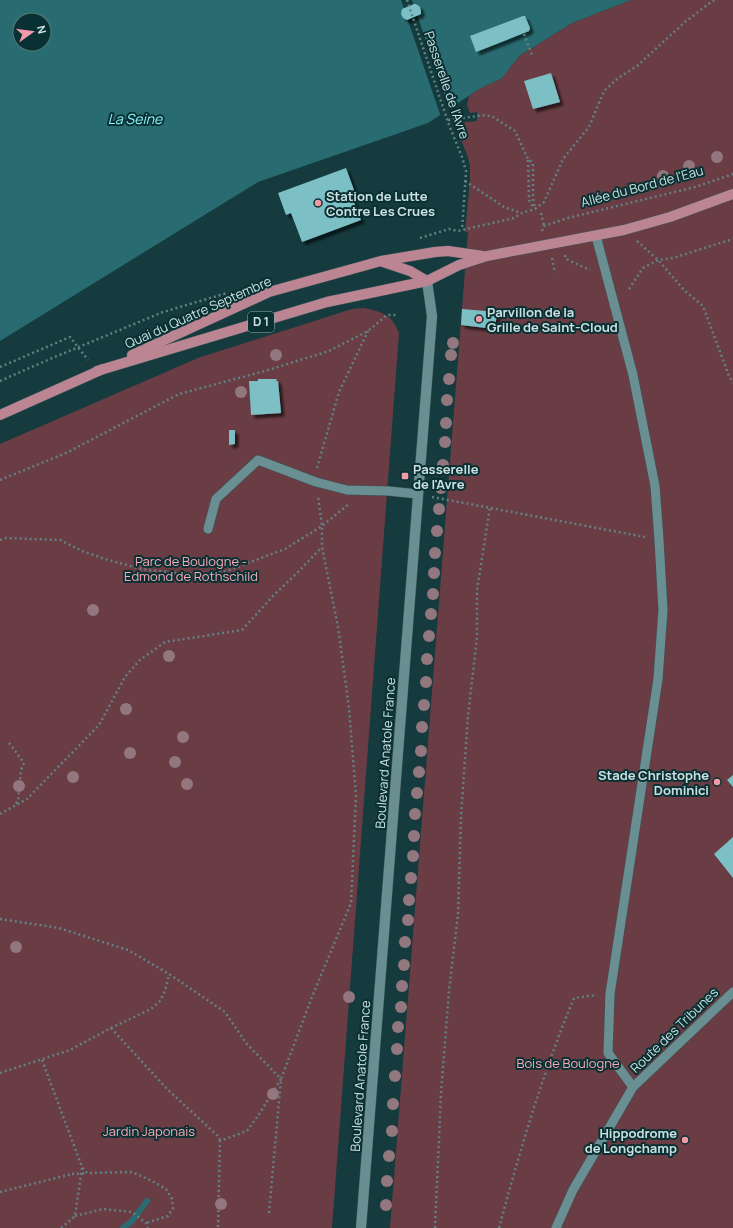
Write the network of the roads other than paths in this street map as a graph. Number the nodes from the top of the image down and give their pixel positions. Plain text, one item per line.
1 (733, 194) edge
2 (596, 236) junction
3 (487, 256) junction
4 (381, 261) junction
5 (427, 281) junction
6 (97, 371) junction
7 (0, 415) edge
8 (418, 494) junction
9 (208, 529) dead end
10 (733, 992) edge
11 (634, 1087) junction
12 (361, 1228) edge
13 (556, 1228) edge

1 - 2 main road
2 - 3 main road
2 - 11 lane
3 - 4 main road, D 1
3 - 5 main road
4 - 5 main road
4 - 6 main road, Quai du Quatre Septembre / D 1
5 - 6 main road, Quai du Quatre Septembre / D 1
5 - 8 main road, Boulevard Anatole France
6 - 7 main road, Quai du Quatre Septembre / D 1
8 - 9 lane
8 - 12 main road, Boulevard Anatole France
10 - 11 lane, Route des Tribunes
11 - 13 lane, Route des Tribunes

